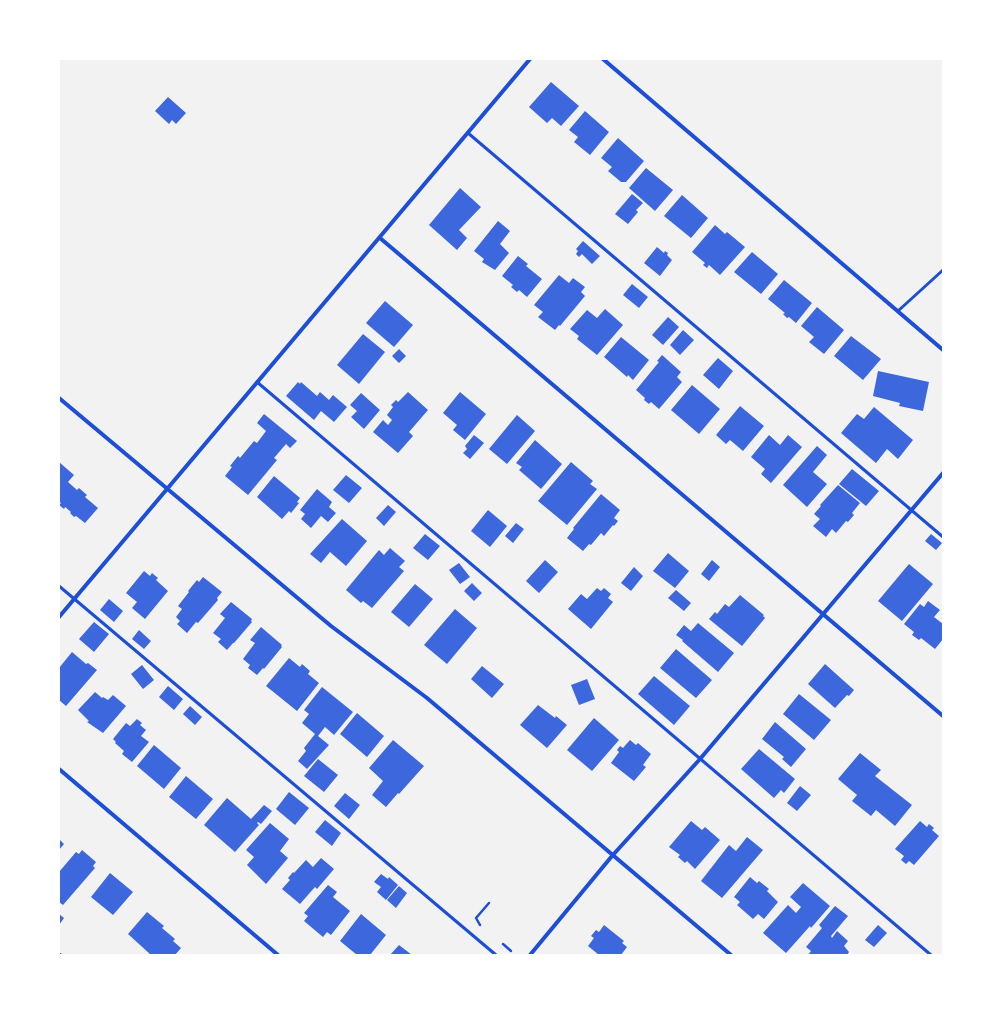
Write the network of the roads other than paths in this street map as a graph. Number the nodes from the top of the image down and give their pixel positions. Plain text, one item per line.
1 (530, 59) edge
2 (603, 59) edge
3 (468, 133) junction
4 (380, 238) junction
5 (943, 270) edge
6 (898, 311) junction
7 (943, 350) edge
8 (257, 382) junction
9 (59, 398) edge
10 (943, 473) edge
11 (167, 488) junction
12 (911, 511) junction
13 (943, 537) edge
14 (59, 586) edge
15 (74, 598) junction
16 (823, 614) junction
17 (59, 617) edge
18 (943, 716) edge
19 (700, 759) junction
20 (59, 769) edge
21 (612, 856) junction
22 (278, 955) edge
23 (496, 955) edge
24 (530, 955) edge
25 (731, 955) edge
26 (931, 955) edge

1 - 3 street
2 - 6 street
3 - 4 street
3 - 12 lane
4 - 8 street
4 - 16 street
5 - 6 lane
6 - 7 street
8 - 11 street
8 - 19 lane
9 - 11 street
10 - 12 street
11 - 15 street
11 - 21 street
12 - 13 lane
12 - 16 street
14 - 15 lane
15 - 17 street
15 - 23 lane
16 - 18 street
16 - 19 street
19 - 21 street
19 - 26 lane
20 - 22 street
21 - 24 street
21 - 25 street

